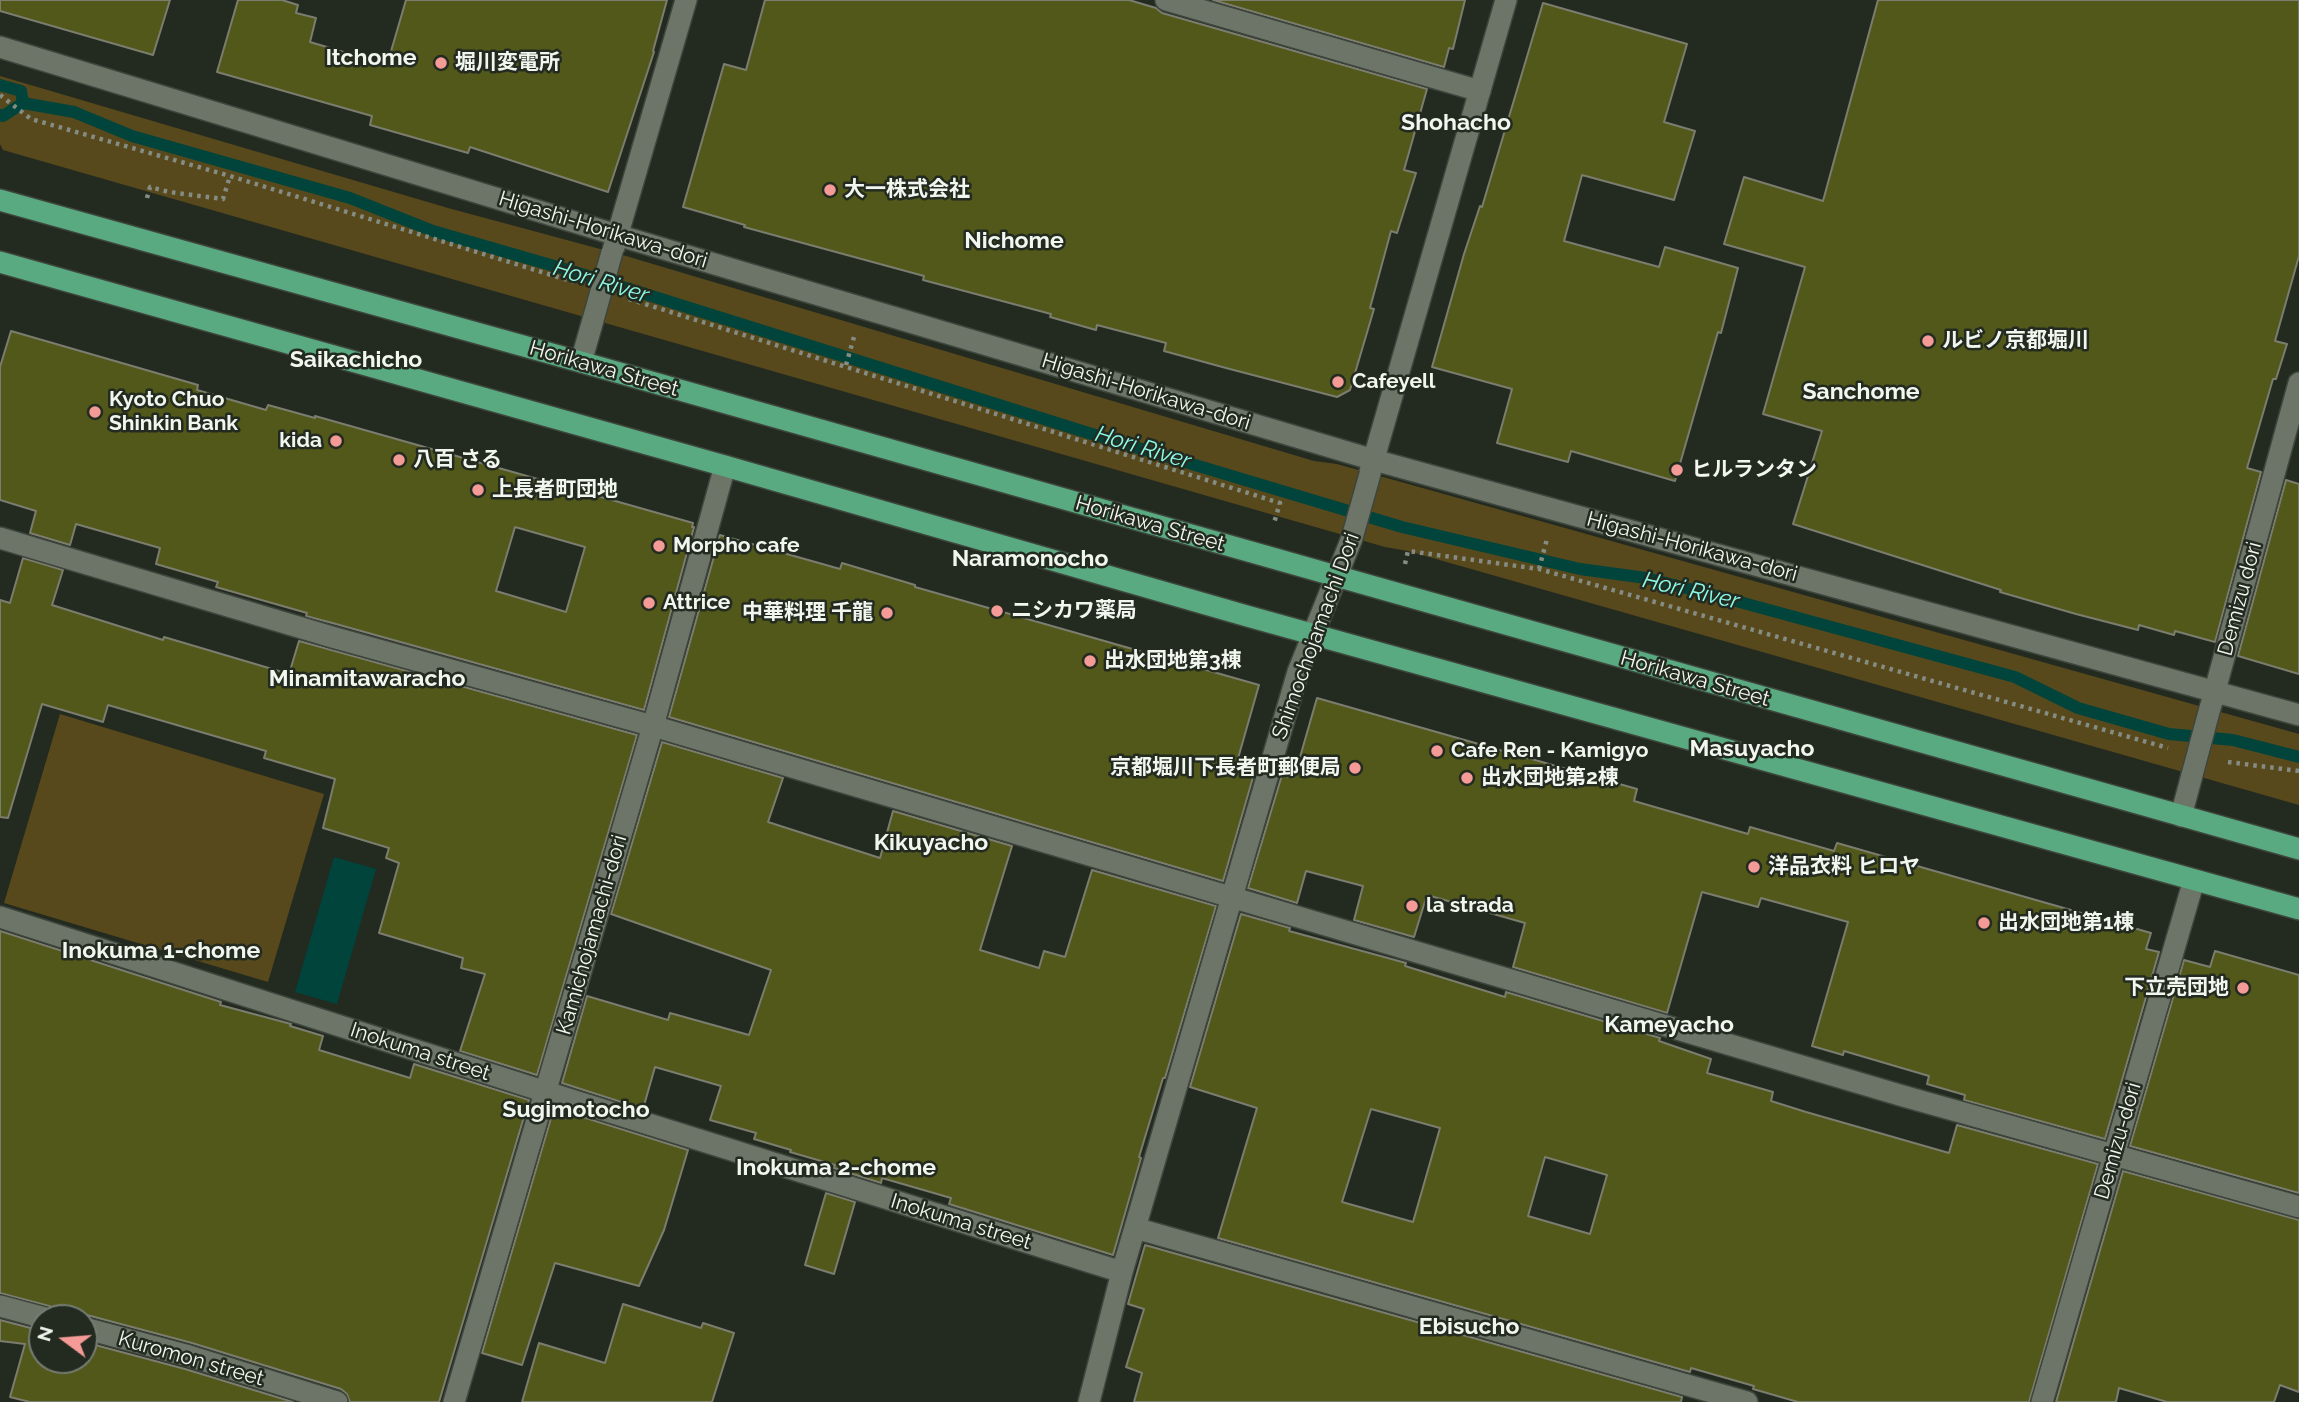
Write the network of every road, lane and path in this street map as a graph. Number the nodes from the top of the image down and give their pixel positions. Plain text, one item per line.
1 (686, 0) edge
2 (1166, 0) edge
3 (1506, 0) edge
4 (0, 47) edge
5 (1480, 91) junction
6 (0, 95) edge
7 (230, 176) junction
8 (147, 198) dead end
9 (0, 200) edge
10 (615, 244) junction
11 (0, 262) edge
12 (584, 285) dead end
13 (623, 297) dead end
14 (853, 337) dead end
15 (581, 362) junction
16 (846, 365) junction
17 (2299, 383) edge
18 (725, 466) junction
19 (1372, 467) junction
20 (1274, 523) dead end
21 (0, 538) edge
22 (1548, 538) dead end
23 (1405, 565) dead end
24 (1539, 569) junction
25 (1335, 578) junction
26 (1313, 635) junction
27 (2212, 700) junction
28 (2299, 715) edge
29 (653, 726) junction
30 (2170, 749) dead end
31 (2223, 762) dead end
32 (2299, 771) edge
33 (2181, 816) junction
34 (2299, 849) edge
35 (2194, 880) junction
36 (1232, 897) junction
37 (2299, 909) edge
38 (0, 917) edge
39 (546, 1093) junction
40 (2114, 1155) junction
41 (2299, 1207) edge
42 (1135, 1228) junction
43 (1122, 1272) junction
44 (0, 1306) edge
45 (28, 1313) edge
46 (98, 1332) edge
47 (337, 1402) edge
48 (454, 1402) edge
49 (1089, 1402) edge
50 (1747, 1402) edge
51 (2042, 1402) edge

1 - 10 street
2 - 5 street
3 - 5 street, Shimochojamachi Dori
4 - 10 street, Higashi-Horikawa-dori
5 - 19 street, Shimochojamachi Dori
6 - 7 path
7 - 8 path
7 - 12 path
9 - 15 main road, Horikawa Street
10 - 15 street, bridge
10 - 19 street, Higashi-Horikawa-dori
11 - 18 main road
13 - 16 path
14 - 16 path
15 - 25 main road, Horikawa Street
16 - 20 path
17 - 27 street, Demizu dori
18 - 26 main road
18 - 29 street, Kamichojamachi-dori
19 - 25 street, Shimochojamachi Dori, bridge
19 - 27 street, Higashi-Horikawa-dori
21 - 29 street
22 - 24 path
23 - 24 path
24 - 30 path
25 - 26 street, Shimochojamachi Dori
25 - 33 main road, Horikawa Street
26 - 35 main road
26 - 36 street, Shimochojamachi Dori
27 - 28 street, Higashi-Horikawa-dori
27 - 33 street, Demizu dori, bridge
29 - 36 street
29 - 39 street, Kamichojamachi-dori
31 - 32 path
33 - 34 main road, Horikawa Street
35 - 37 main road
35 - 40 street, Demizu-dori
36 - 40 street
36 - 42 street, Shimochojamachi Dori
38 - 39 street, Inokuma street
39 - 43 street, Inokuma street
39 - 48 street, Kamichojamachi-dori
40 - 41 street
40 - 51 street, Demizu-dori
42 - 43 street, Shimochojamachi Dori
42 - 50 street
43 - 49 street, Shimochojamachi Dori
44 - 45 street
46 - 47 street, Kuromon street

